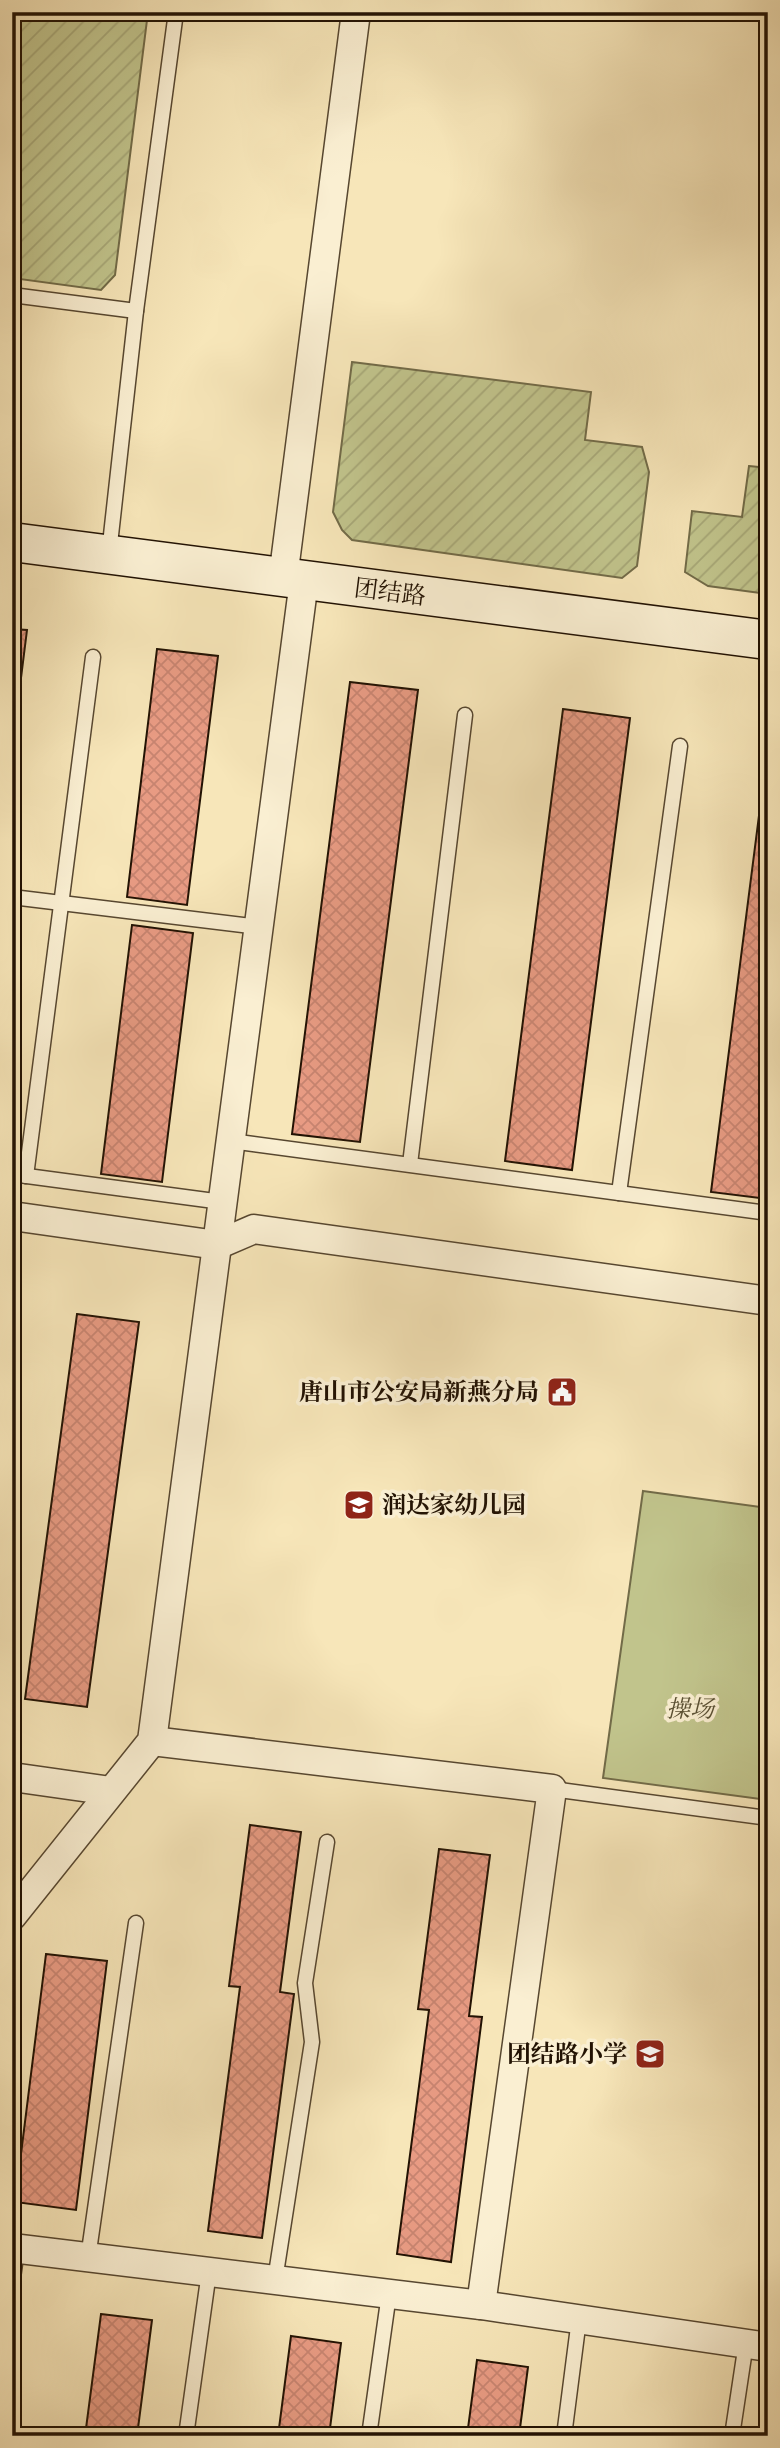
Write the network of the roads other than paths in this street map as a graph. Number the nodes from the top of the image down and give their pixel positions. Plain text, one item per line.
1 (176, 12) edge
2 (356, 12) edge
3 (12, 295) edge
4 (136, 312) junction
5 (12, 542) edge
6 (108, 555) junction
7 (294, 579) junction
8 (768, 640) edge
9 (93, 657) dead end
10 (465, 715) dead end
11 (680, 746) dead end
12 (12, 897) edge
13 (61, 903) junction
14 (259, 926) junction
15 (231, 1141) junction
16 (410, 1164) junction
17 (19, 1175) edge
18 (619, 1193) junction
19 (222, 1202) junction
20 (768, 1213) edge
21 (12, 1216) edge
22 (217, 1245) junction
23 (768, 1301) edge
24 (152, 1741) junction
25 (12, 1777) edge
26 (552, 1789) junction
27 (111, 1791) junction
28 (768, 1818) edge
29 (327, 1842) dead end
30 (12, 1916) edge
31 (136, 1923) dead end
32 (15, 2249) edge
33 (88, 2258) junction
34 (209, 2272) junction
35 (275, 2280) junction
36 (12, 2285) edge
37 (389, 2294) junction
38 (481, 2305) junction
39 (579, 2319) junction
40 (757, 2345) edge
41 (186, 2436) edge
42 (369, 2436) edge
43 (564, 2436) edge
44 (732, 2436) edge

1 - 4 lane
2 - 7 street
3 - 4 lane
4 - 6 lane
5 - 6 street, 团结路
6 - 7 street, 团结路
7 - 8 street, 团结路
7 - 14 street
9 - 13 lane
10 - 16 lane
11 - 18 lane
12 - 13 lane
13 - 14 lane
13 - 17 lane
14 - 15 street
15 - 16 lane
15 - 19 street
16 - 18 lane
17 - 19 lane
18 - 20 lane
19 - 22 street
21 - 22 street
22 - 23 street
22 - 24 street
24 - 26 street
24 - 27 street
25 - 27 street
26 - 28 lane
26 - 38 street
27 - 30 street
29 - 35 lane
31 - 33 lane
32 - 33 street
32 - 36 lane
33 - 34 street
34 - 35 street
34 - 41 lane
35 - 37 street
37 - 38 street
37 - 42 lane
38 - 39 street
39 - 40 street
39 - 43 lane
40 - 44 lane

